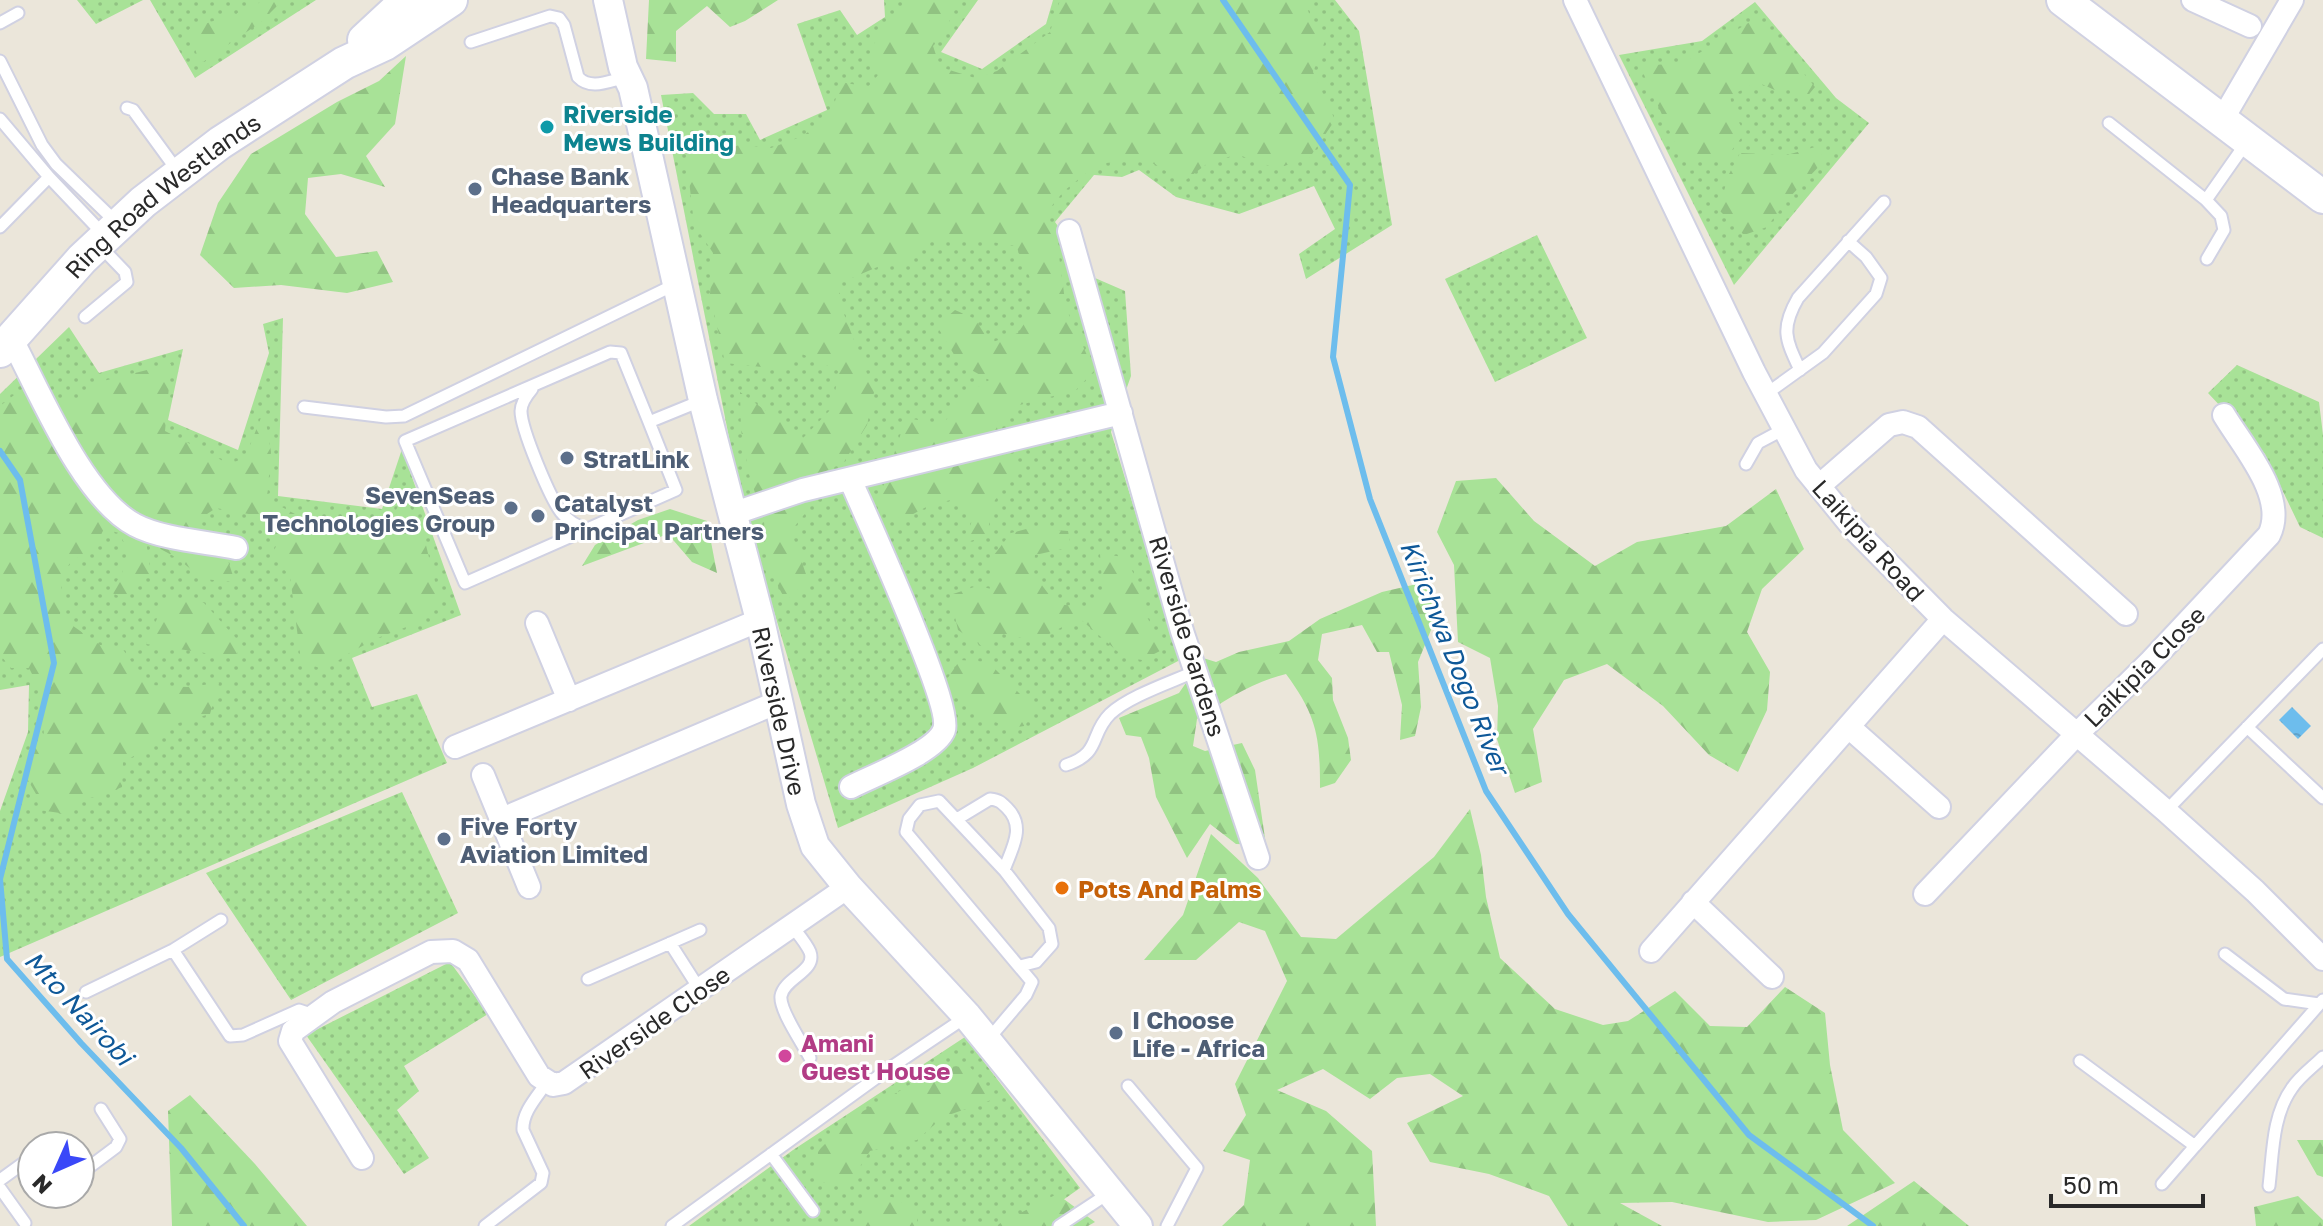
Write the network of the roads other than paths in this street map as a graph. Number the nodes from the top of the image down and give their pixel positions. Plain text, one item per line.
1 (407, 0) edge
2 (451, 0) edge
3 (608, 0) edge
4 (624, 0) edge
5 (1575, 0) edge
6 (2063, 0) edge
7 (2193, 0) edge
8 (2292, 0) edge
9 (18, 13) dead end
10 (0, 23) edge
11 (2250, 26) dead end
12 (471, 42) dead end
13 (0, 61) edge
14 (344, 63) junction
15 (631, 82) junction
16 (127, 108) dead end
17 (0, 119) edge
18 (2222, 120) junction
19 (2109, 123) dead end
20 (2249, 139) junction
21 (179, 174) junction
22 (49, 177) junction
23 (2323, 197) edge
24 (2206, 200) junction
25 (1884, 202) dead end
26 (0, 227) edge
27 (1069, 231) dead end
28 (107, 235) junction
29 (1848, 241) junction
30 (2207, 259) dead end
31 (676, 283) junction
32 (85, 317) dead end
33 (5, 345) edge
34 (1800, 370) junction
35 (535, 385) junction
36 (1766, 394) junction
37 (703, 400) junction
38 (304, 407) dead end
39 (1121, 413) junction
40 (2224, 415) dead end
41 (649, 422) junction
42 (1784, 429) junction
43 (1746, 464) dead end
44 (850, 479) junction
45 (1819, 486) junction
46 (732, 514) junction
47 (588, 529) junction
48 (236, 548) dead end
49 (2126, 614) dead end
50 (1943, 619) junction
51 (760, 620) junction
52 (537, 623) dead end
53 (2323, 649) edge
54 (1196, 671) junction
55 (569, 700) junction
56 (778, 702) junction
57 (2247, 727) junction
58 (1850, 728) junction
59 (2077, 734) junction
60 (455, 747) dead end
61 (1066, 765) dead end
62 (483, 775) dead end
63 (851, 787) dead end
64 (2323, 798) edge
65 (1939, 807) dead end
66 (2166, 811) junction
67 (502, 819) junction
68 (957, 819) junction
69 (1258, 858) dead end
70 (1004, 870) junction
71 (529, 887) dead end
72 (848, 887) junction
73 (1925, 894) dead end
74 (1693, 902) junction
75 (221, 920) dead end
76 (792, 926) junction
77 (700, 930) dead end
78 (670, 943) junction
79 (173, 950) junction
80 (1651, 951) dead end
81 (2225, 954) dead end
82 (2323, 959) edge
83 (1020, 966) junction
84 (1772, 977) dead end
85 (588, 979) dead end
86 (700, 990) junction
87 (86, 992) dead end
88 (2321, 1002) edge
89 (314, 1015) junction
90 (967, 1016) junction
91 (987, 1041) junction
92 (2323, 1057) edge
93 (810, 1058) dead end
94 (2080, 1061) dead end
95 (547, 1082) junction
96 (1128, 1086) dead end
97 (101, 1109) dead end
98 (2195, 1146) junction
99 (771, 1154) junction
100 (362, 1158) dead end
101 (96, 1162) edge
102 (2162, 1184) dead end
103 (2269, 1186) dead end
104 (0, 1188) edge
105 (1110, 1193) junction
106 (813, 1211) dead end
107 (25, 1223) dead end
108 (485, 1226) edge
109 (672, 1226) edge
110 (1059, 1226) edge
111 (1138, 1226) edge
112 (1167, 1226) edge

1 - 14 main road, Ring Road Westlands
2 - 14 main road, Ring Road Westlands
3 - 15 street, Riverside Drive
4 - 15 street, Riverside Drive
5 - 36 street, Laikipia Road
6 - 18 main road
7 - 11 street
8 - 18 street
9 - 10 lane
12 - 15 lane
13 - 28 lane
14 - 21 main road, Ring Road Westlands
15 - 31 street, Riverside Drive
16 - 21 lane
17 - 22 lane
18 - 20 main road
19 - 24 lane
20 - 23 main road
20 - 24 lane
21 - 28 main road, Ring Road Westlands
22 - 26 lane
22 - 28 lane
24 - 30 lane
25 - 29 lane
27 - 39 street, Riverside Gardens
28 - 32 lane
28 - 33 main road, Ring Road Westlands
29 - 34 lane
29 - 34 lane
31 - 37 street, Riverside Drive
31 - 38 lane
33 - 48 street
34 - 36 lane
35 - 41 lane
35 - 47 lane
35 - 47 lane
36 - 42 street, Laikipia Road
37 - 41 lane
37 - 46 street, Riverside Drive
39 - 44 street
39 - 54 street, Riverside Gardens
40 - 59 street, Laikipia Close
41 - 47 lane
42 - 43 lane
42 - 45 street, Laikipia Road
44 - 46 street
44 - 63 street
45 - 49 street
45 - 50 street, Laikipia Road
46 - 51 street, Riverside Drive
50 - 58 street
50 - 59 street, Laikipia Road
51 - 55 street
51 - 56 street, Riverside Drive
52 - 55 street
53 - 57 lane
54 - 61 lane
54 - 69 street, Riverside Gardens
55 - 60 street
56 - 67 street
56 - 72 street, Riverside Drive
57 - 64 lane
57 - 66 lane
58 - 65 street
58 - 74 street
59 - 66 street, Laikipia Road
59 - 73 street, Laikipia Close
62 - 67 street
66 - 82 street, Laikipia Road
67 - 71 street
68 - 70 lane
68 - 70 lane
68 - 83 lane
70 - 83 lane
72 - 76 street, Riverside Close
72 - 90 street, Riverside Drive
74 - 80 street
74 - 84 street
75 - 79 lane
76 - 86 street, Riverside Close
76 - 93 lane
77 - 78 lane
78 - 85 lane
78 - 86 lane
79 - 87 lane
79 - 89 lane
81 - 88 lane
83 - 91 lane
86 - 95 street, Riverside Close
88 - 98 lane
89 - 95 street, Riverside Close
89 - 100 street, Riverside Close
90 - 91 street, Riverside Drive
90 - 99 lane
91 - 105 street, Riverside Drive
92 - 103 lane
94 - 98 lane
95 - 108 lane
96 - 112 lane
97 - 101 lane
98 - 102 lane
99 - 106 lane
99 - 109 lane
104 - 107 lane
105 - 110 lane
105 - 111 street, Riverside Drive

